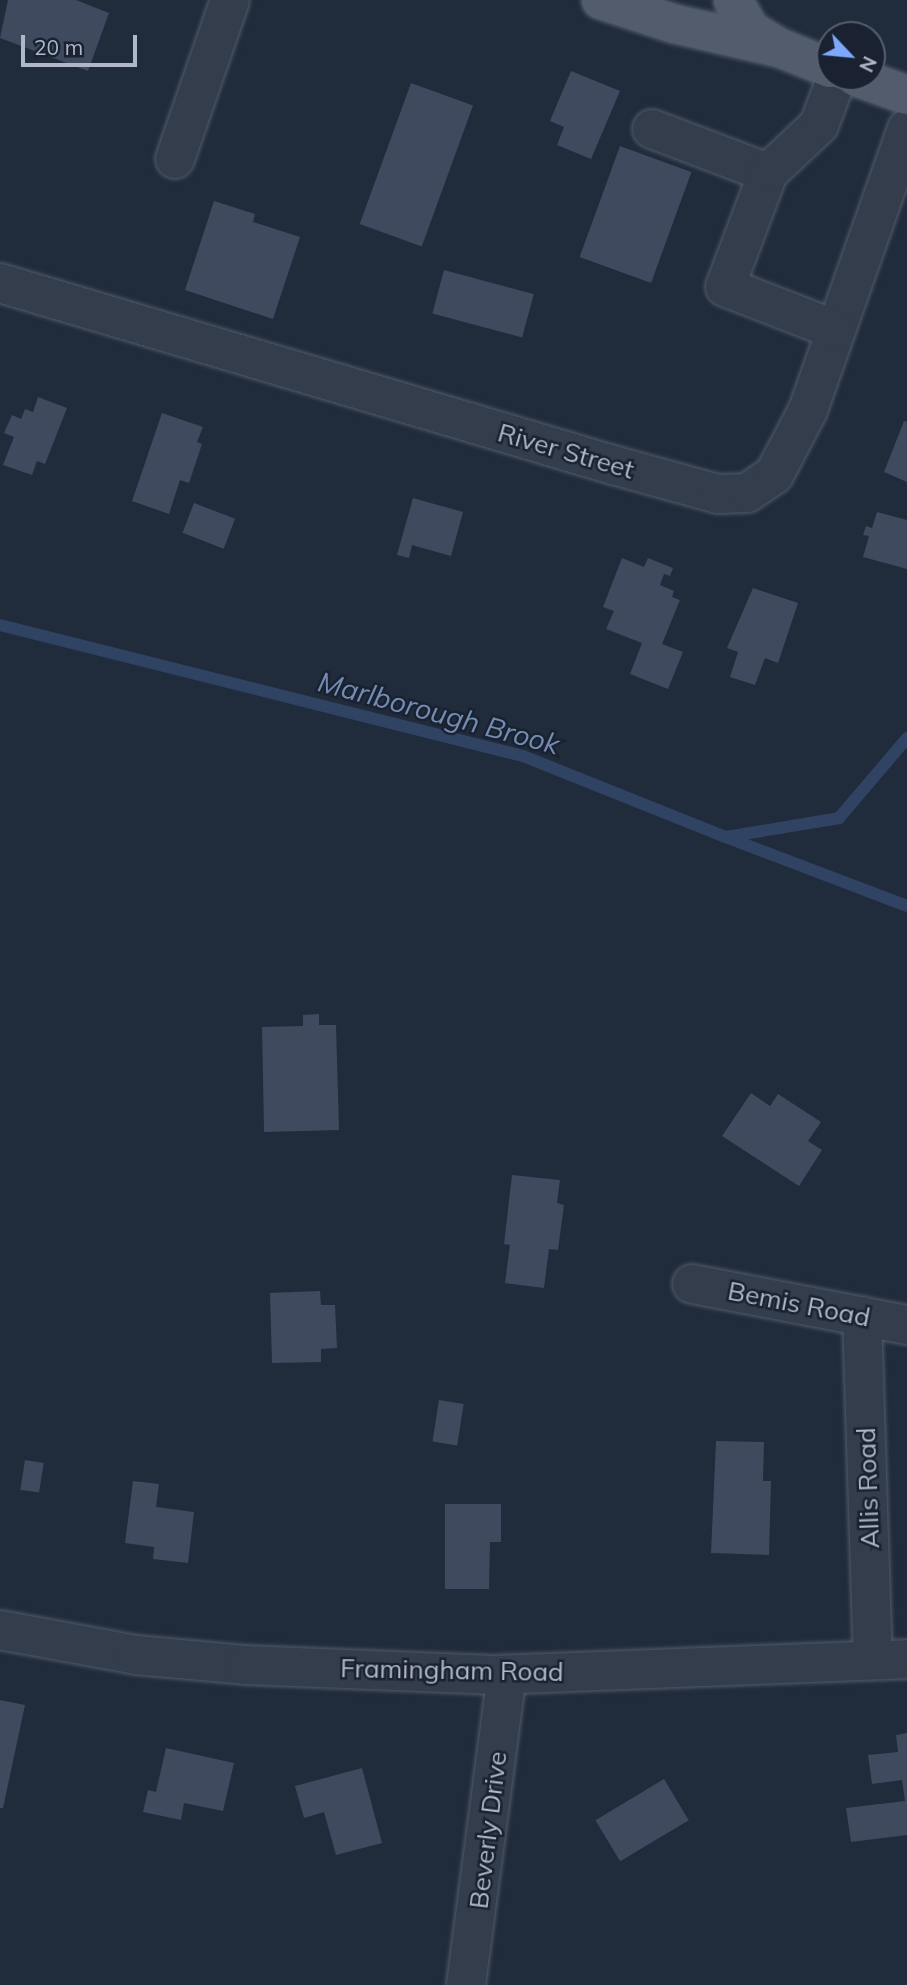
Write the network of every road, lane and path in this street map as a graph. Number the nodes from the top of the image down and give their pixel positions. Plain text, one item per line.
1 (230, 0) edge
2 (733, 0) edge
3 (620, 3) edge
4 (680, 12) edge
5 (780, 48) junction
6 (816, 62) edge
7 (886, 88) edge
8 (832, 91) edge
9 (907, 95) edge
10 (652, 129) dead end
11 (907, 129) edge
12 (175, 159) dead end
13 (768, 173) junction
14 (0, 283) edge
15 (836, 330) junction
16 (692, 1284) dead end
17 (862, 1316) junction
18 (907, 1325) edge
19 (0, 1630) edge
20 (890, 1659) edge
21 (507, 1675) junction
22 (466, 1985) edge

1 - 12 street
2 - 5 main road
3 - 4 main road
4 - 5 main road
5 - 6 main road
7 - 9 main road
8 - 13 street
10 - 13 street
11 - 15 street, River Street
13 - 15 street
14 - 15 street, River Street
16 - 17 street, Bemis Road
17 - 18 street, Bemis Road
17 - 20 street, Allis Road
19 - 21 street, Framingham Road
20 - 21 street, Framingham Road
21 - 22 street, Beverly Drive

